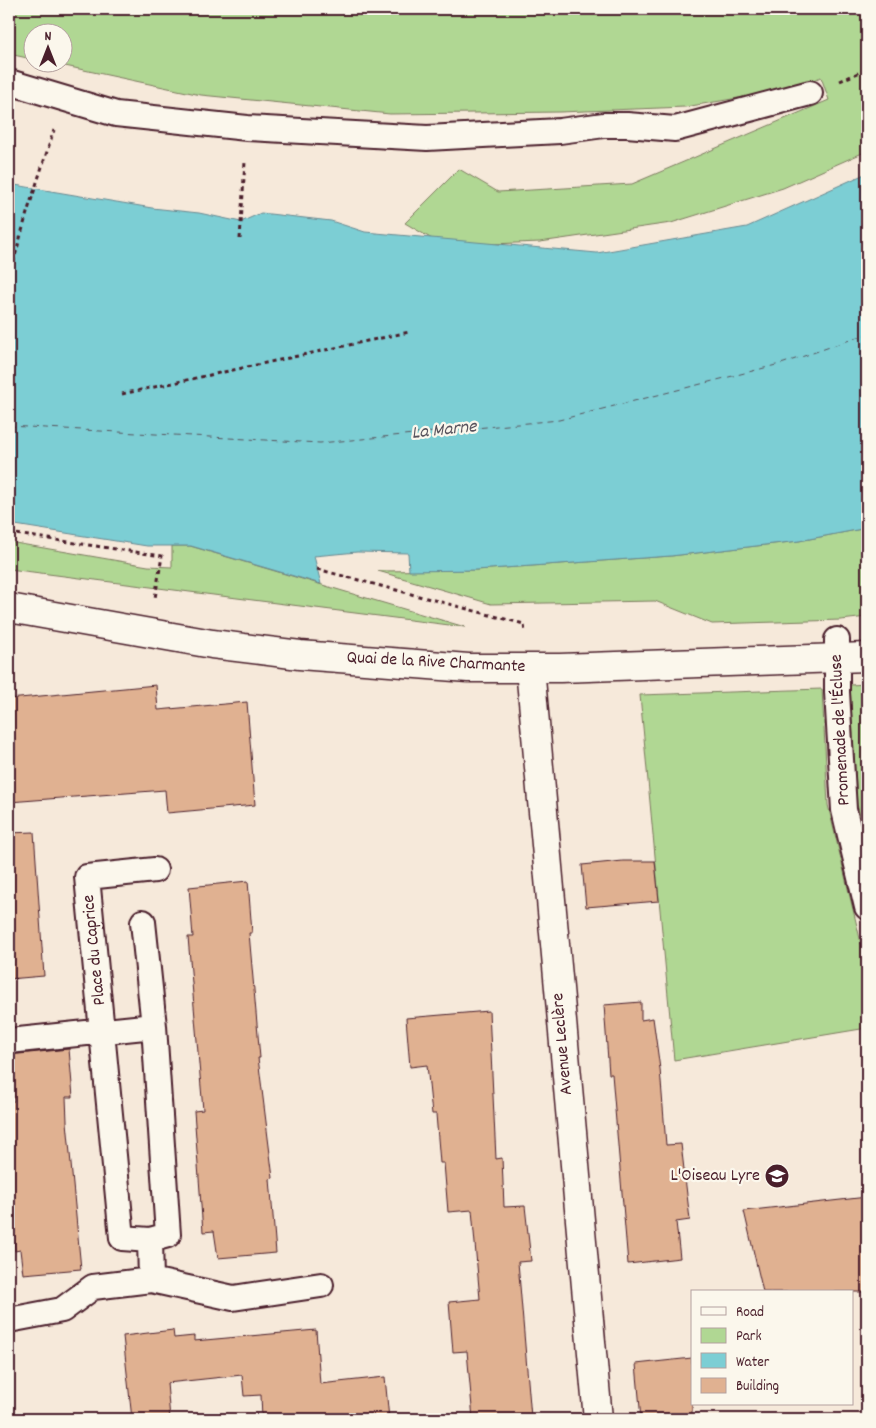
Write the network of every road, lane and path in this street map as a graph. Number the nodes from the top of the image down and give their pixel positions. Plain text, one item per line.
1 (9, 82) edge
2 (810, 93) dead end
3 (55, 126) dead end
4 (244, 176) dead end
5 (240, 239) dead end
6 (9, 278) edge
7 (410, 332) dead end
8 (122, 394) dead end
9 (9, 533) edge
10 (317, 570) dead end
11 (154, 604) dead end
12 (9, 608) edge
13 (837, 649) junction
14 (867, 657) edge
15 (530, 668) junction
16 (155, 870) dead end
17 (867, 907) edge
18 (143, 922) dead end
19 (154, 1026) junction
20 (103, 1031) junction
21 (9, 1040) edge
22 (159, 1237) junction
23 (152, 1280) junction
24 (321, 1285) dead end
25 (9, 1320) edge
26 (598, 1419) edge

1 - 2 lane
3 - 6 path
4 - 5 path
7 - 8 path
9 - 11 path
10 - 15 path
12 - 15 street, Quai de la Rive Charmante
13 - 14 street, Quai de la Rive Charmante
13 - 15 street, Quai de la Rive Charmante
13 - 17 lane, Promenade de l'Écluse
15 - 26 street, Avenue Leclère
16 - 20 lane, Place du Caprice
18 - 19 lane
19 - 20 lane
19 - 22 lane
20 - 21 lane, Place du Caprice
20 - 22 lane, Place du Caprice
22 - 23 lane
23 - 24 lane
23 - 25 lane

